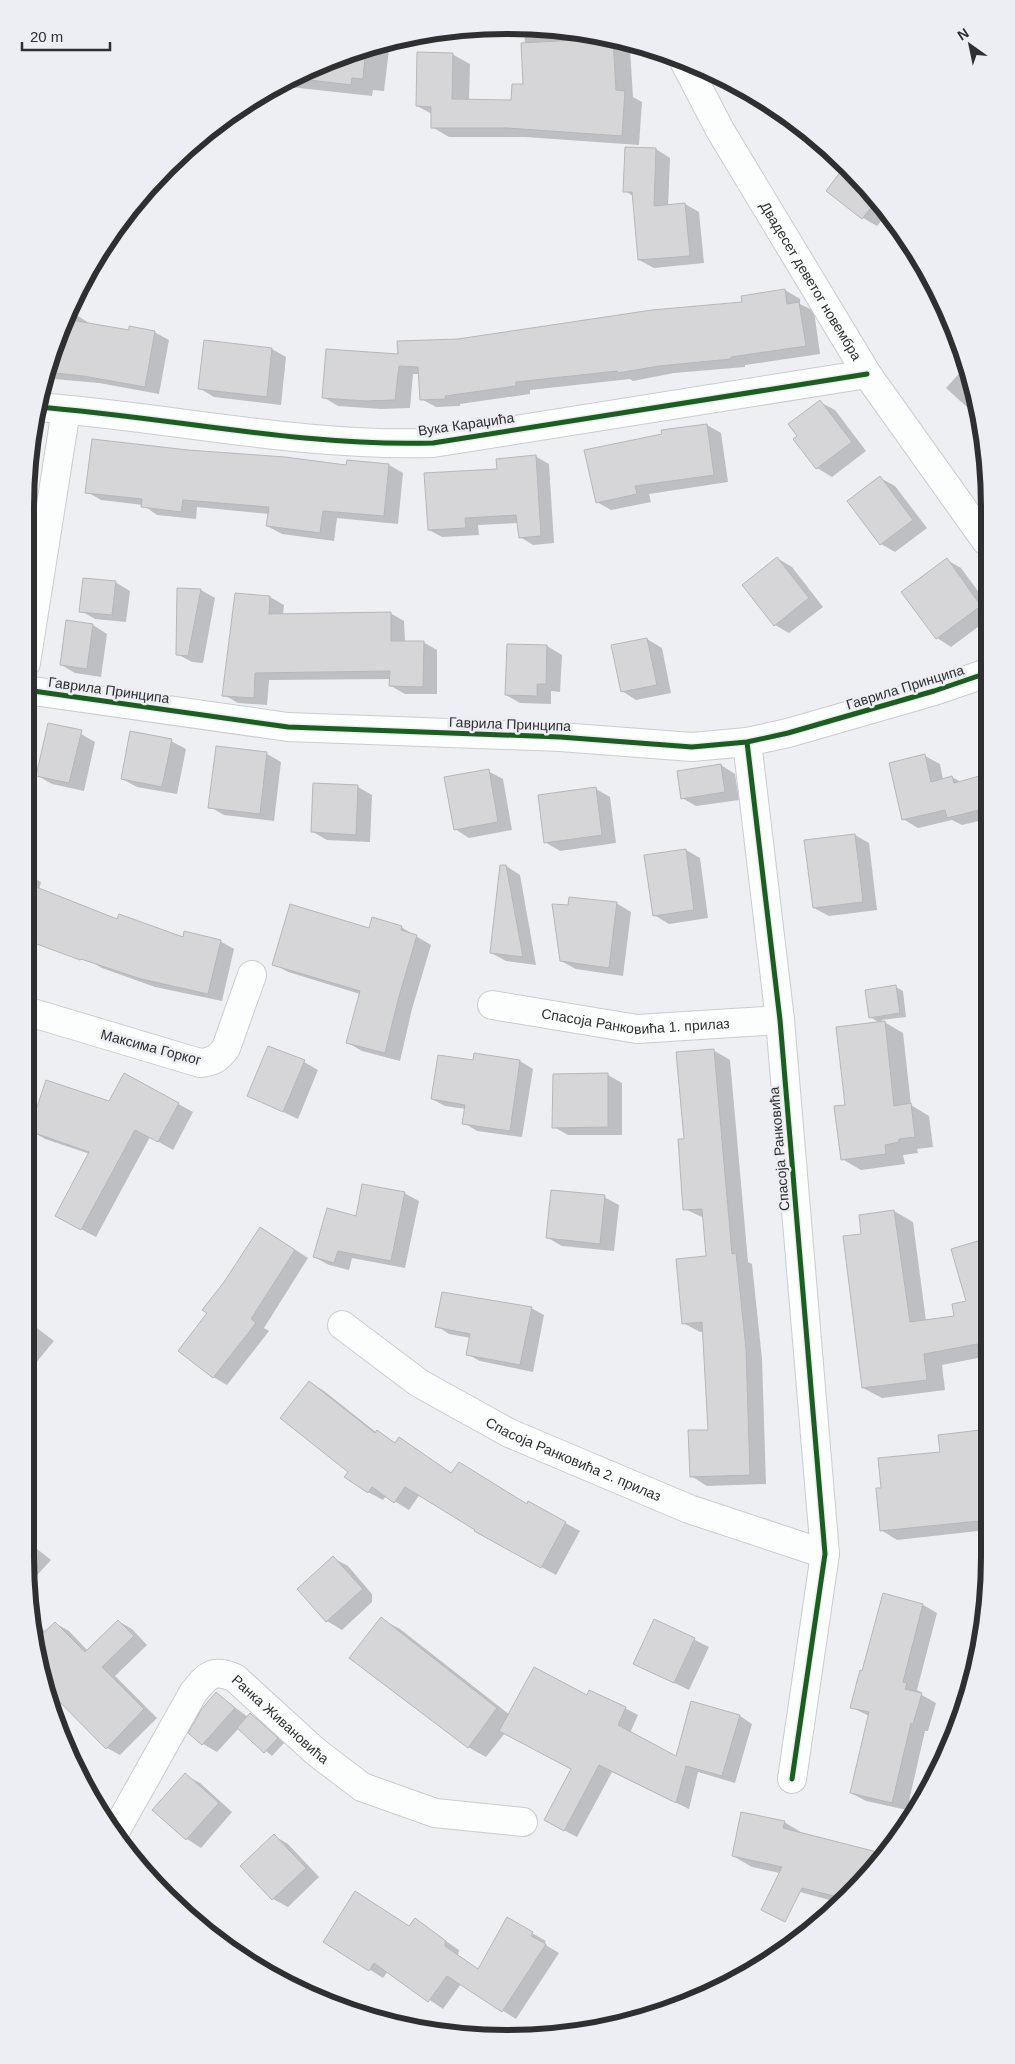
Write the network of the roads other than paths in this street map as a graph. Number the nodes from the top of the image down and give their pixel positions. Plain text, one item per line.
1 (689, 70) edge
2 (867, 374) junction
3 (45, 408) edge
4 (66, 410) junction
5 (981, 534) edge
6 (34, 612) edge
7 (981, 675) edge
8 (34, 691) edge
9 (747, 742) junction
10 (252, 975) dead end
11 (492, 1005) dead end
12 (34, 1013) edge
13 (780, 1020) junction
14 (342, 1325) dead end
15 (825, 1554) junction
16 (792, 1779) dead end
17 (523, 1822) dead end
18 (118, 1826) edge

1 - 2 street, Двадесет деветог новембра
2 - 4 street, Вука Караџића
2 - 5 street, Двадесет деветог новембра
3 - 4 street, Вука Караџића
4 - 6 street
7 - 9 street, Гаврила Принципа
8 - 9 street, Гаврила Принципа
9 - 13 street, Спасоја Ранковића
10 - 12 street, Максима Горког
11 - 13 street, Спасоја Ранковића 1. прилаз
13 - 15 street, Спасоја Ранковића
14 - 15 street, Спасоја Ранковића 2. прилаз
15 - 16 street, Спасоја Ранковића
17 - 18 street, Ранка Живановића

